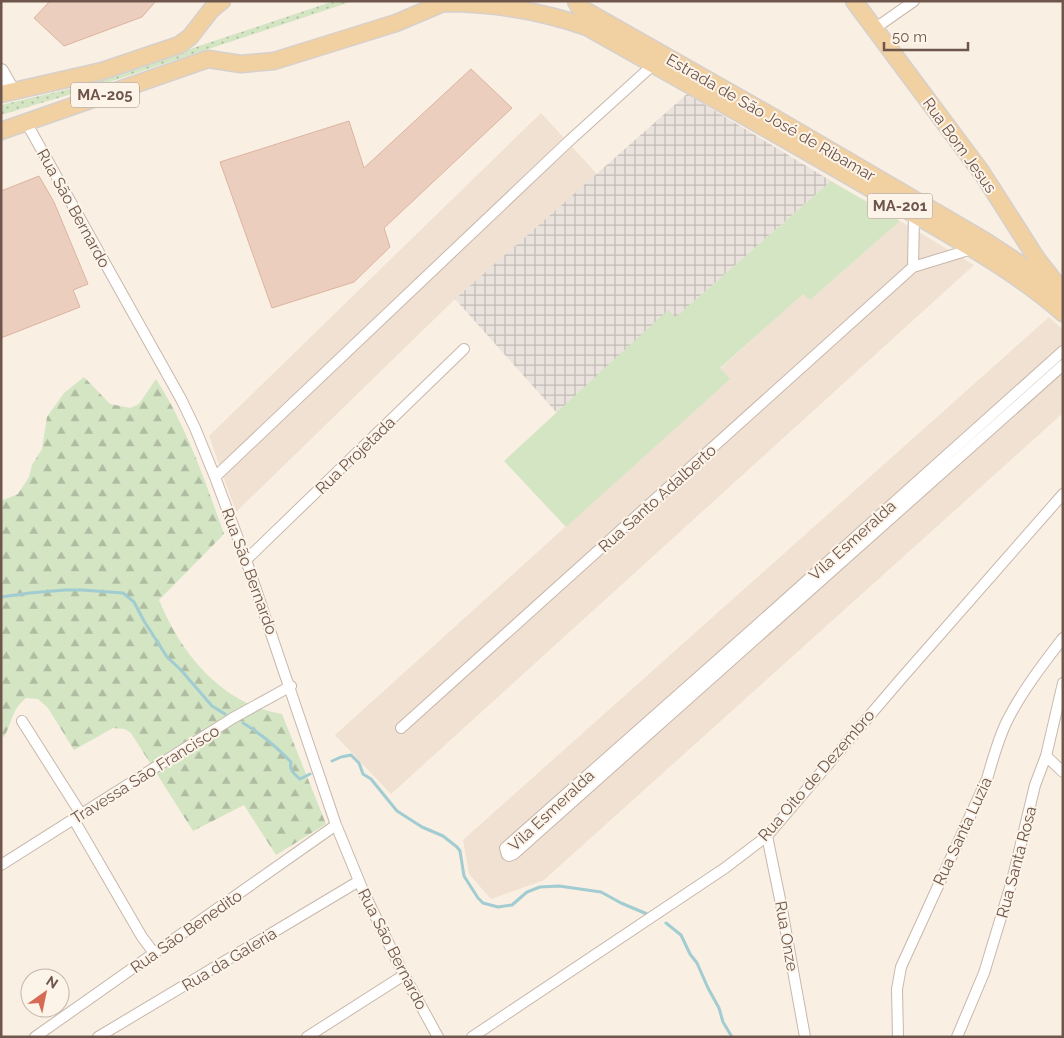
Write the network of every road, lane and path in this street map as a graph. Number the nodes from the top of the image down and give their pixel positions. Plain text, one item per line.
1 (222, 1) edge
2 (854, 1) edge
3 (914, 1) edge
4 (446, 2) edge
5 (578, 4) edge
6 (874, 29) junction
7 (654, 64) junction
8 (1, 71) edge
9 (5, 93) edge
10 (26, 122) junction
11 (2, 131) edge
12 (914, 215) junction
13 (972, 249) junction
14 (914, 268) junction
15 (1063, 291) edge
16 (1063, 295) edge
17 (1063, 313) edge
18 (464, 349) dead end
19 (1063, 351) edge
20 (1063, 366) edge
21 (982, 423) junction
22 (990, 431) junction
23 (215, 477) junction
24 (913, 492) junction
25 (1063, 494) edge
26 (246, 560) junction
27 (800, 594) junction
28 (1063, 638) edge
29 (1063, 683) edge
30 (290, 686) junction
31 (22, 721) dead end
32 (401, 728) dead end
33 (1046, 756) junction
34 (1063, 772) edge
35 (78, 817) junction
36 (336, 825) junction
37 (767, 836) junction
38 (1, 865) edge
39 (359, 881) junction
40 (154, 954) junction
41 (404, 975) junction
42 (34, 1037) edge
43 (98, 1037) edge
44 (307, 1037) edge
45 (438, 1037) edge
46 (472, 1037) edge
47 (805, 1037) edge
48 (898, 1037) edge
49 (957, 1037) edge

1 - 9 main road, MA-205
2 - 6 main road, Rua Bom Jesus
3 - 6 street
4 - 7 main road, Estrada de São José de Ribamar / MA-201
4 - 10 main road, MA-205
5 - 16 main road, Estrada de São José de Ribamar / MA-201
6 - 15 main road, Rua Bom Jesus
7 - 12 main road, Estrada de São José de Ribamar / MA-201
7 - 23 street
8 - 9 street
10 - 11 main road, MA-205
10 - 23 street, Rua São Bernardo
12 - 13 main road, Estrada de São José de Ribamar / MA-201
12 - 14 street
13 - 14 street, Rua Santo Adalberto
13 - 17 main road, Estrada de São José de Ribamar / MA-201
14 - 32 street, Rua Santo Adalberto
18 - 26 street, Rua Projetada
19 - 21 street, Vila Esmeralda
20 - 22 street, Vila Esmeralda
21 - 22 street
21 - 24 street, Vila Esmeralda
22 - 24 street, Vila Esmeralda
23 - 26 street, Rua São Bernardo
24 - 27 street, Vila Esmeralda
25 - 37 street, Rua Oito de Dezembro
26 - 30 street, Rua São Bernardo
27 - 27 street, Vila Esmeralda
28 - 48 street, Rua Santa Luzia
29 - 33 street, Rua Santa Rosa
30 - 35 street, Travessa São Francisco
30 - 36 street, Rua São Bernardo
31 - 35 street
33 - 34 street
33 - 49 street, Rua Santa Rosa
35 - 38 street, Travessa São Francisco
35 - 40 street
36 - 39 street, Rua São Bernardo
36 - 40 street, Rua São Benedito
37 - 46 street, Rua Oito de Dezembro
37 - 47 street, Rua Onze
39 - 41 street, Rua São Bernardo
39 - 43 street, Rua da Galeria
40 - 42 street, Rua São Benedito
41 - 44 street
41 - 45 street, Rua São Bernardo

